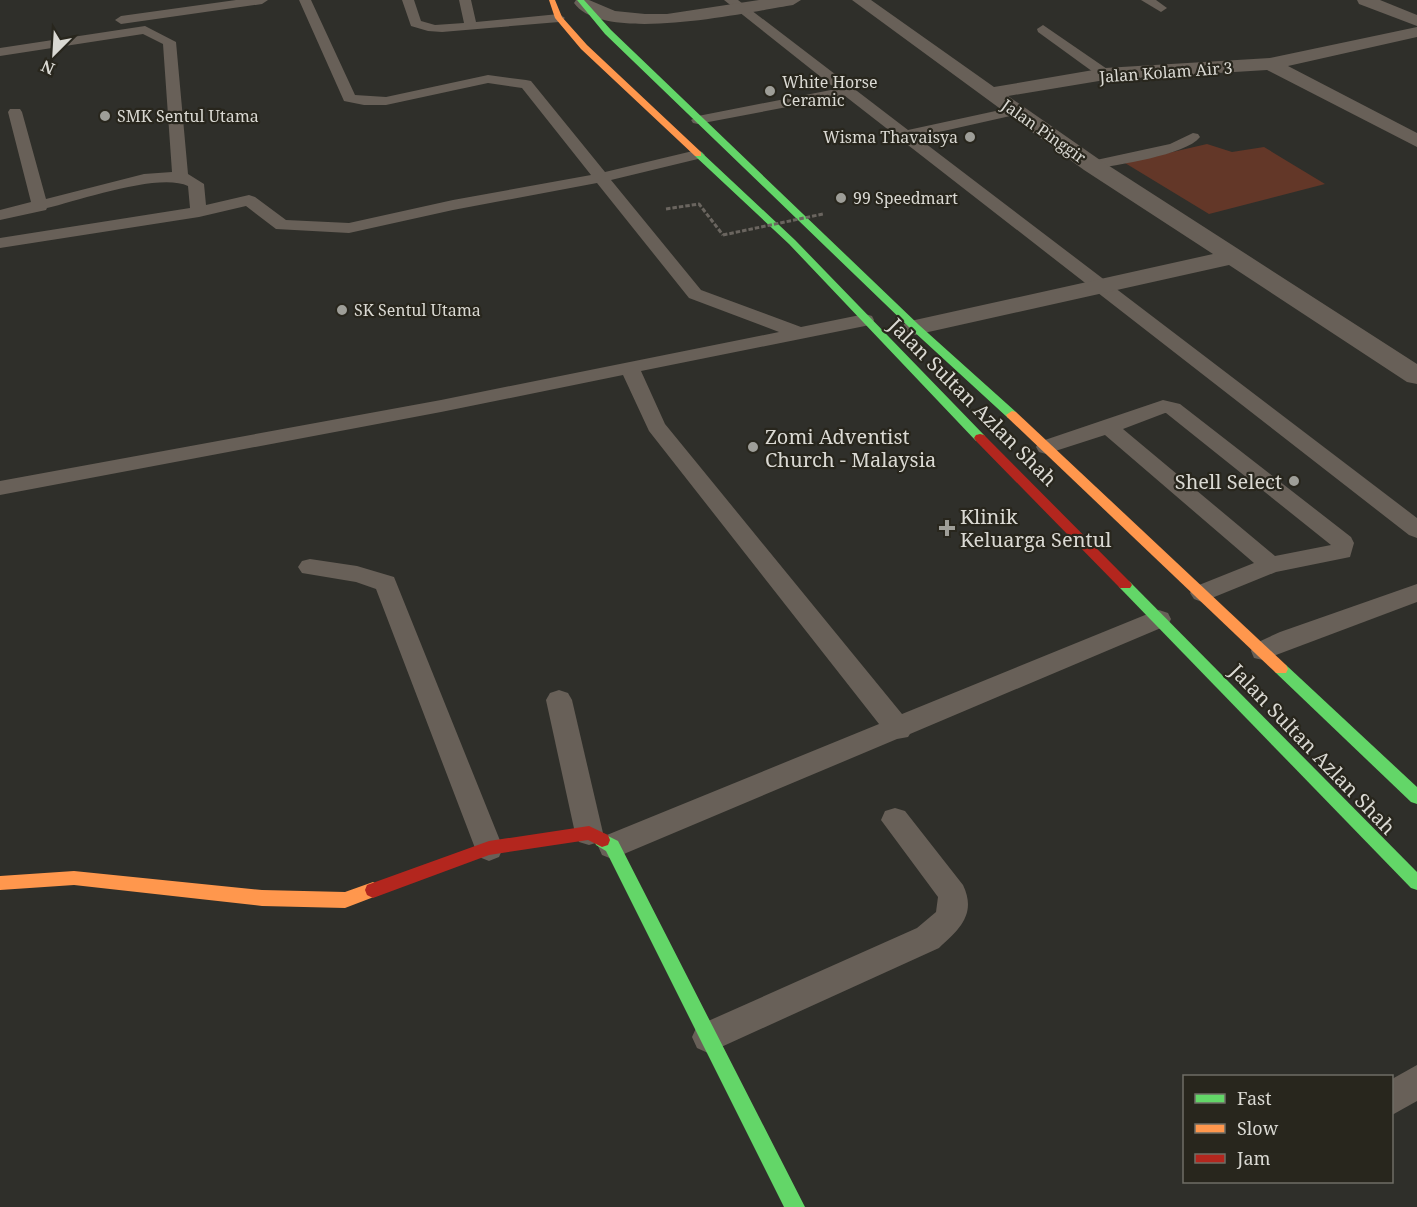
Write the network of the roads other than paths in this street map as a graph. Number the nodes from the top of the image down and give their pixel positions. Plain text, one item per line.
1 (262, 0) edge
2 (304, 0) edge
3 (408, 0) edge
4 (465, 0) edge
5 (552, 0) edge
6 (793, 0) edge
7 (860, 0) edge
8 (1147, 0) edge
9 (1365, 0) edge
10 (581, 1) edge
11 (735, 4) edge
12 (1161, 8) dead end
13 (560, 18) junction
14 (667, 19) junction
15 (1417, 21) edge
16 (102, 22) dead end
17 (471, 26) junction
18 (1043, 29) dead end
19 (1417, 32) edge
20 (627, 50) junction
21 (0, 52) edge
22 (1270, 64) junction
23 (1105, 74) junction
24 (847, 91) junction
25 (991, 93) junction
26 (15, 111) dead end
27 (1014, 111) junction
28 (698, 120) junction
29 (904, 135) junction
30 (1193, 137) dead end
31 (1417, 141) edge
32 (697, 155) junction
33 (1092, 165) junction
34 (180, 176) junction
35 (601, 177) junction
36 (40, 207) junction
37 (199, 212) junction
38 (0, 215) edge
39 (0, 243) edge
40 (1231, 257) junction
41 (1101, 286) junction
42 (865, 320) junction
43 (915, 327) junction
44 (802, 334) junction
45 (630, 369) junction
46 (1417, 376) edge
47 (1108, 427) junction
48 (1046, 447) junction
49 (0, 488) edge
50 (1417, 530) edge
51 (1271, 565) junction
52 (310, 567) dead end
53 (1202, 593) junction
54 (1417, 593) edge
55 (1159, 619) junction
56 (1263, 651) junction
57 (559, 700) dead end
58 (898, 729) junction
59 (1417, 797) edge
60 (894, 820) dead end
61 (600, 840) junction
62 (489, 848) junction
63 (0, 883) edge
64 (1417, 883) edge
65 (708, 1037) junction
66 (1417, 1082) edge
67 (1393, 1097) edge
68 (795, 1207) edge

1 - 16 lane
2 - 35 lane
3 - 17 lane
4 - 17 lane
5 - 13 main road, Jalan Sultan Azlan Shah
6 - 11 street
7 - 25 street, Jalan Pinggir
8 - 12 lane
9 - 15 street
10 - 14 street
10 - 20 main road, Jalan Sultan Azlan Shah
11 - 14 street
11 - 24 lane
13 - 17 lane
13 - 32 main road, Jalan Sultan Azlan Shah
14 - 20 street
18 - 23 lane
19 - 22 street, Jalan Kolam Air 3
20 - 28 main road, Jalan Sultan Azlan Shah
21 - 34 lane
22 - 23 street, Jalan Kolam Air 3
22 - 31 street
23 - 25 street, Jalan Kolam Air 3
24 - 28 lane
24 - 29 lane
25 - 27 street, Jalan Pinggir
26 - 36 lane
27 - 29 lane
27 - 33 street, Jalan Pinggir
28 - 43 main road, Jalan Sultan Azlan Shah
29 - 41 lane
30 - 33 lane
32 - 35 lane
32 - 42 main road, Jalan Sultan Azlan Shah
33 - 40 street, Jalan Pinggir
34 - 36 lane
34 - 37 lane
35 - 37 lane
35 - 44 lane
36 - 38 lane
37 - 39 lane
40 - 41 street
40 - 46 street, Jalan Pinggir
41 - 43 street
41 - 50 lane
42 - 44 lane
42 - 55 main road, Jalan Sultan Azlan Shah
43 - 48 main road, Jalan Sultan Azlan Shah
44 - 45 lane
45 - 49 lane
45 - 58 lane
47 - 48 lane
47 - 51 lane
47 - 51 lane
48 - 53 main road, Jalan Sultan Azlan Shah
51 - 53 lane
52 - 62 lane
53 - 56 main road, Jalan Sultan Azlan Shah
54 - 56 lane
55 - 58 lane
55 - 64 main road, Jalan Sultan Azlan Shah
56 - 59 main road, Jalan Sultan Azlan Shah
57 - 61 lane
58 - 61 lane
60 - 65 lane
61 - 62 main road
61 - 65 main road
62 - 63 main road
65 - 68 main road
66 - 67 lane

